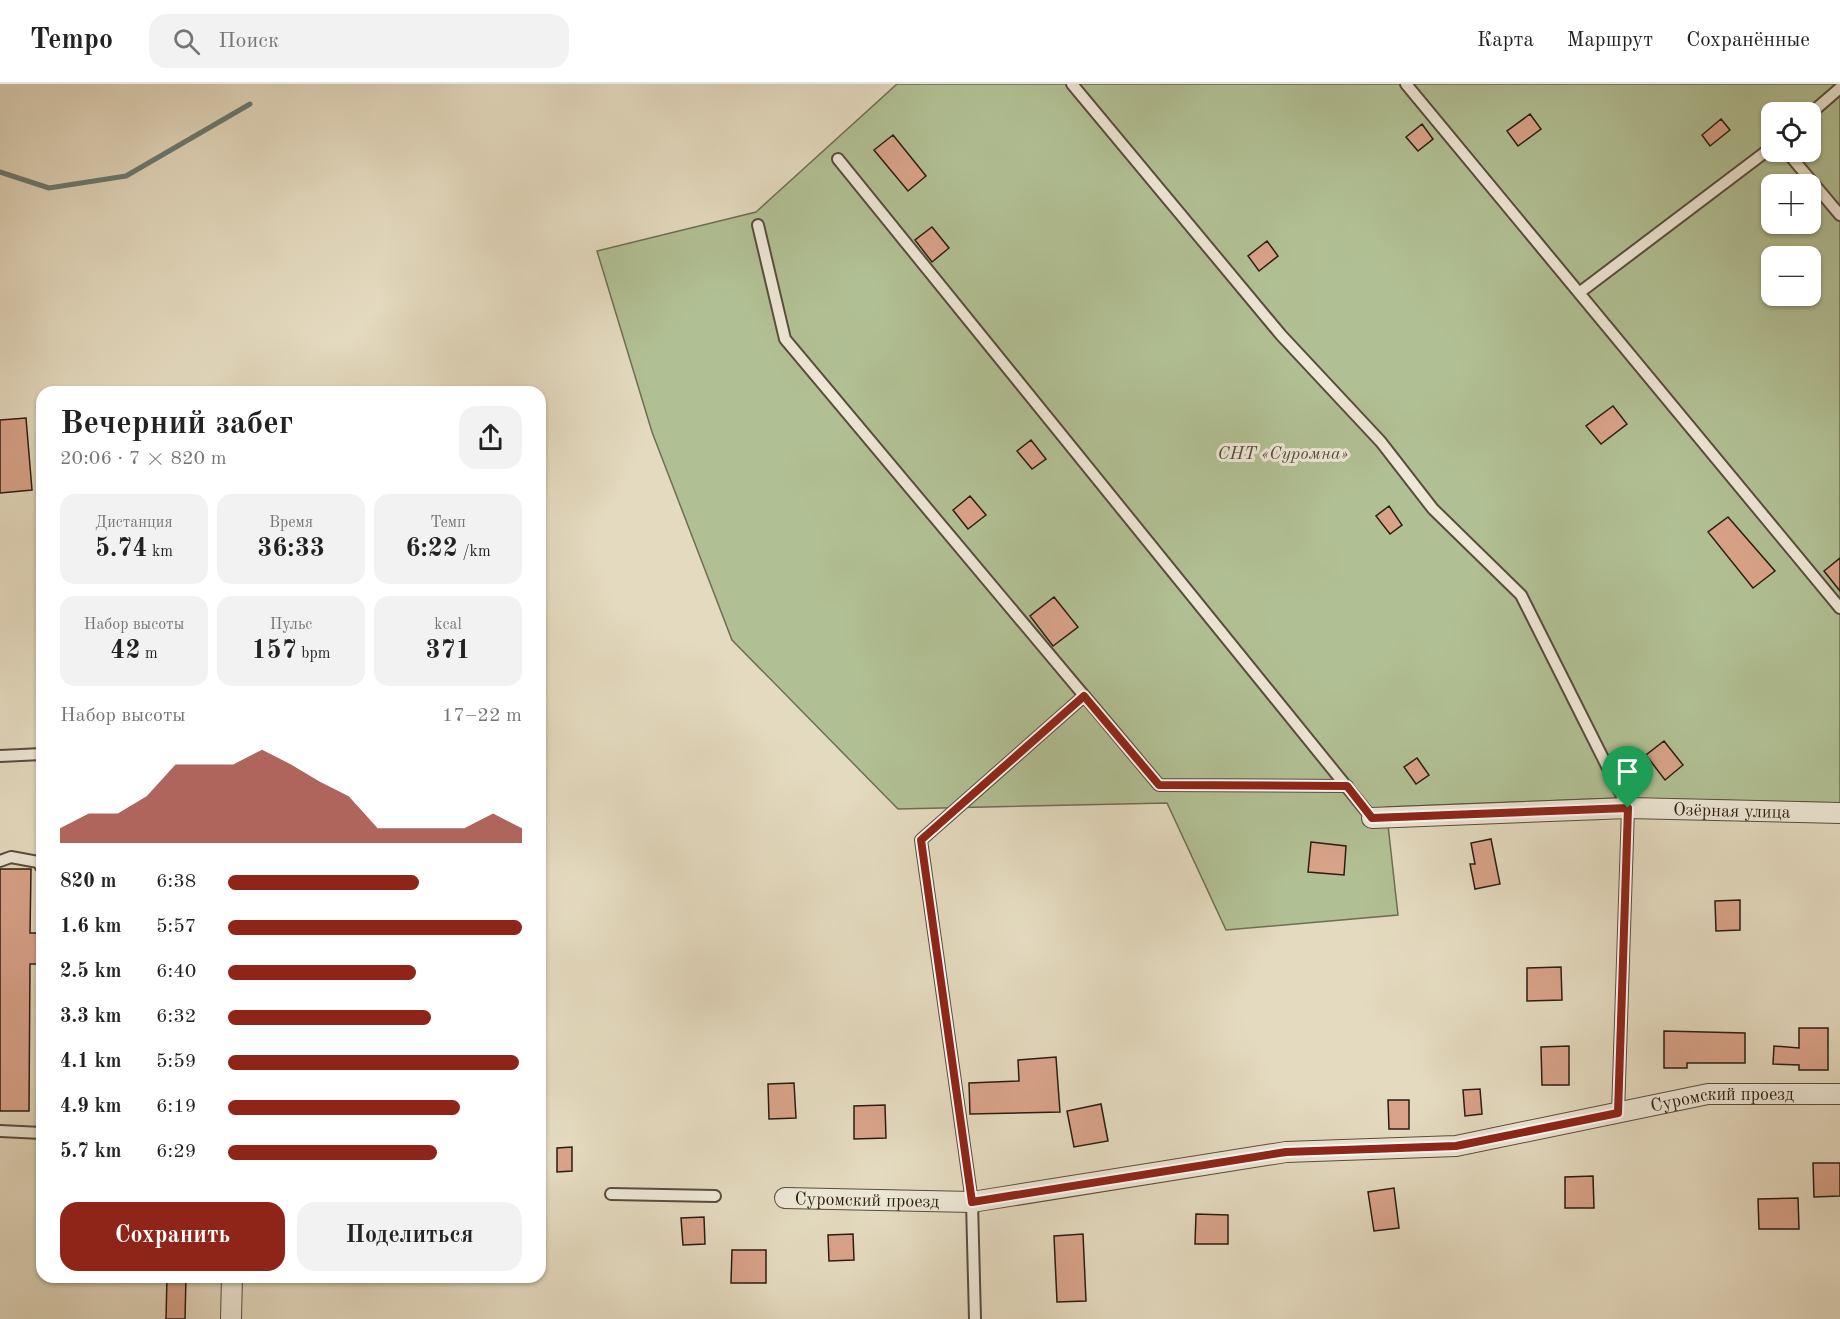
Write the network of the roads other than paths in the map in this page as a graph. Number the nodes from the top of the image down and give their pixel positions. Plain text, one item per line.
1 (1072, 84) edge
2 (1406, 84) edge
3 (1840, 87) edge
4 (1821, 104) edge
5 (1761, 155) edge
6 (838, 159) dead end
7 (1795, 162) edge
8 (1840, 215) edge
9 (758, 225) dead end
10 (1579, 293) junction
11 (1840, 608) edge
12 (1084, 696) junction
13 (36, 754) edge
14 (0, 756) edge
15 (1347, 786) junction
16 (1628, 808) junction
17 (1840, 813) edge
18 (1372, 818) joint
19 (0, 861) edge
20 (36, 862) edge
21 (1840, 1094) edge
22 (1618, 1113) junction
23 (0, 1131) edge
24 (36, 1133) edge
25 (611, 1194) dead end
26 (715, 1196) dead end
27 (784, 1198) dead end
28 (972, 1202) junction
29 (232, 1283) edge
30 (231, 1319) edge
31 (975, 1319) edge

1 - 16 lane
2 - 10 lane
3 - 4 lane
5 - 10 lane
6 - 15 lane
7 - 8 lane
9 - 12 lane
10 - 11 lane
12 - 15 lane
12 - 28 lane
13 - 14 lane
15 - 18 lane
16 - 17 street, Озёрная улица
16 - 18 street, Озёрная улица
16 - 22 lane
19 - 20 lane
21 - 22 street, Суромский проезд
22 - 28 street, Суромский проезд
23 - 24 lane
25 - 26 lane
27 - 28 street, Суромский проезд
28 - 31 lane
29 - 30 street

